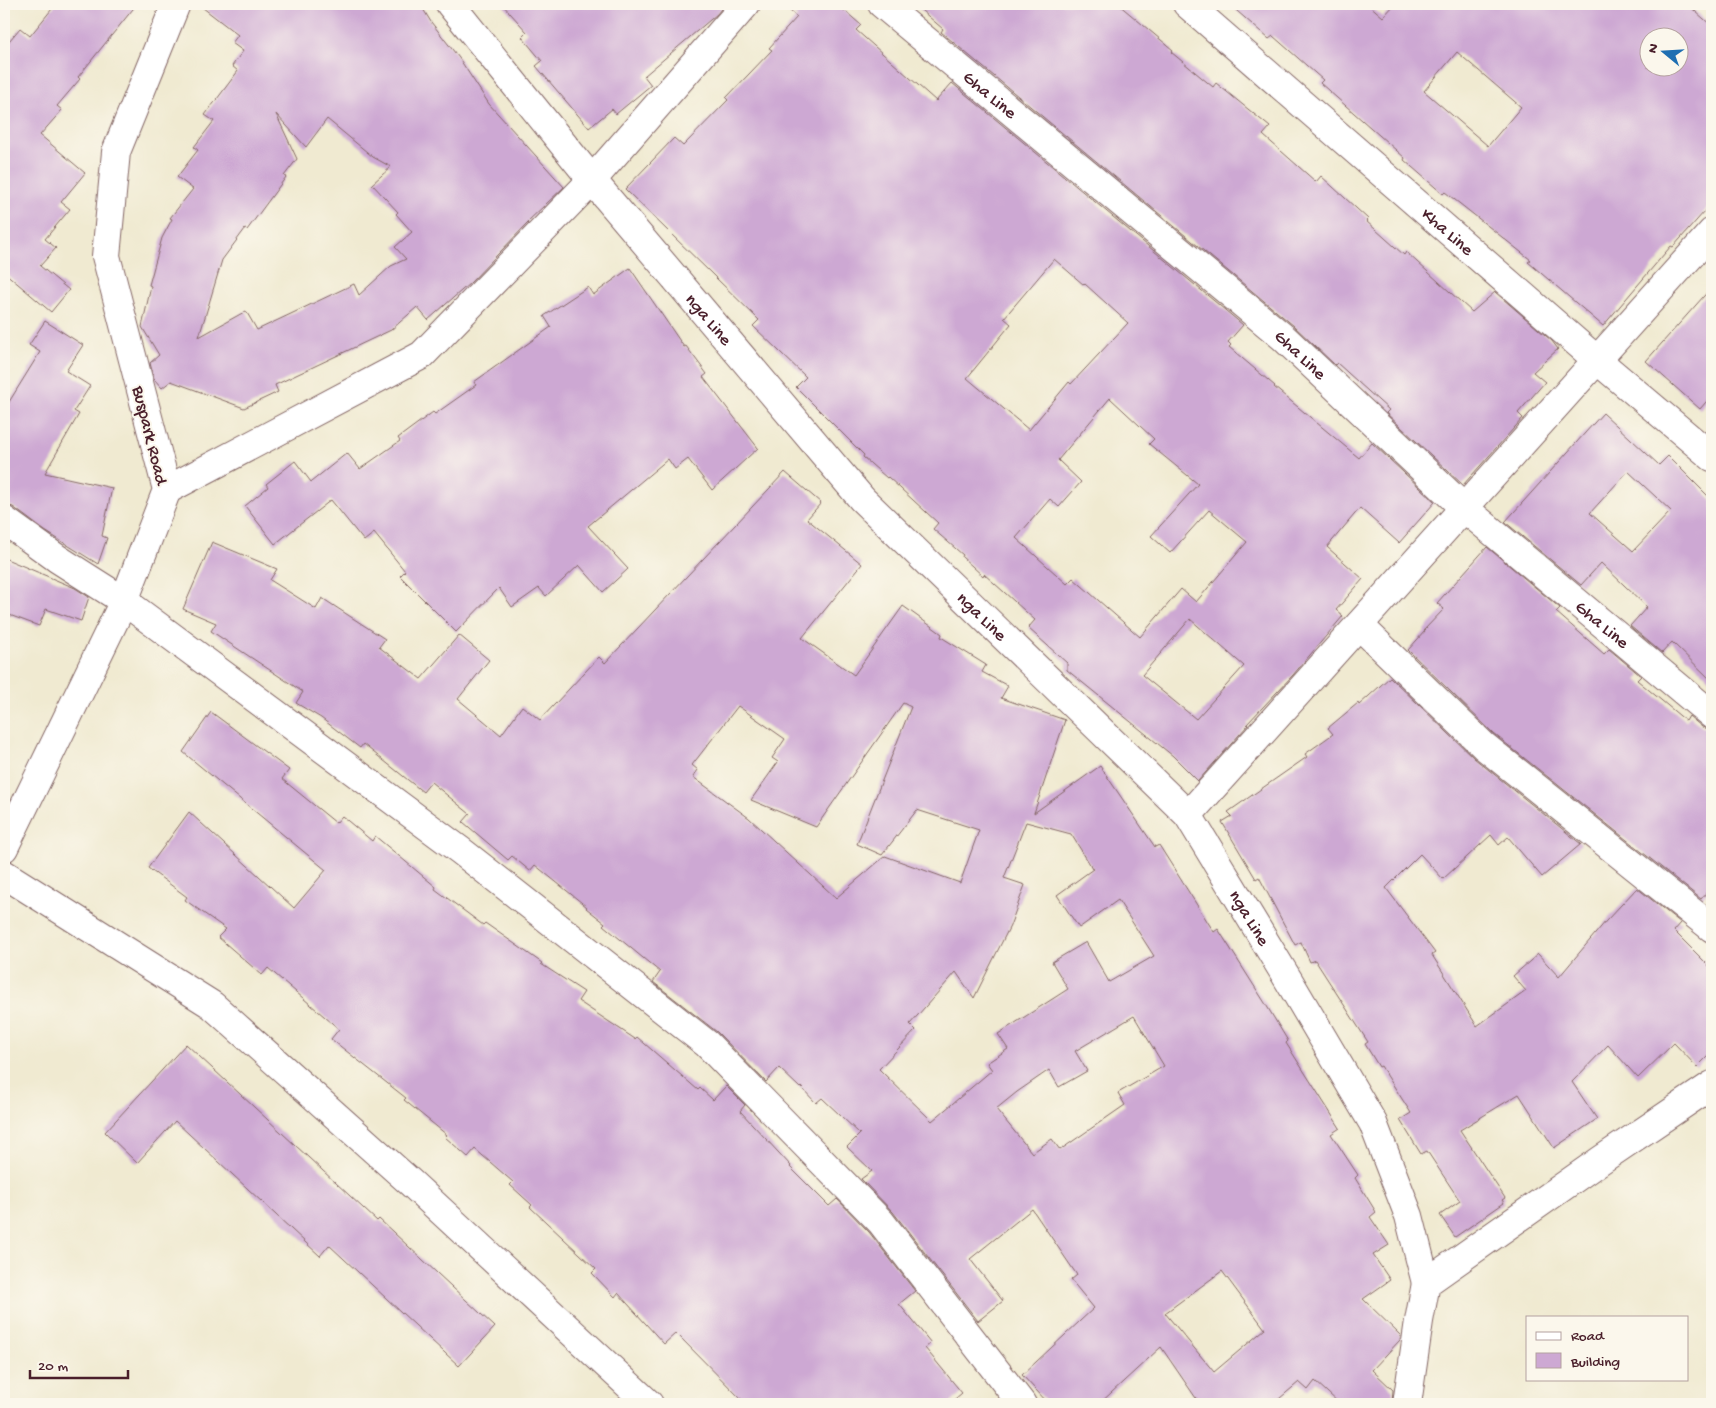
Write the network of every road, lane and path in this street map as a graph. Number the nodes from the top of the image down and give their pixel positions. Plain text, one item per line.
1 (176, 4) edge
2 (450, 4) edge
3 (746, 4) edge
4 (882, 4) edge
5 (1187, 4) edge
6 (592, 180) junction
7 (1712, 232) edge
8 (1597, 360) junction
9 (1712, 457) edge
10 (167, 490) junction
11 (1464, 508) junction
12 (4, 520) edge
13 (124, 601) junction
14 (1359, 625) junction
15 (1712, 714) edge
16 (1188, 815) junction
17 (4, 848) edge
18 (4, 874) edge
19 (1712, 928) edge
20 (1712, 1085) edge
21 (1426, 1282) junction
22 (649, 1404) edge
23 (1022, 1404) edge
24 (1407, 1404) edge

1 - 10 street, Buspark Road
2 - 6 street, nga Line
3 - 6 street
4 - 11 street, Gha Line
5 - 8 street, Kha Line
6 - 10 street
6 - 16 street, nga Line
7 - 8 street
8 - 9 street, Kha Line
8 - 11 street
10 - 13 street, Buspark Road
11 - 14 street
11 - 15 street, Gha Line
12 - 13 street
13 - 17 street, Buspark Road
13 - 23 street
14 - 16 street
14 - 19 street
16 - 21 street, nga Line
18 - 22 street
20 - 21 street
21 - 24 street

